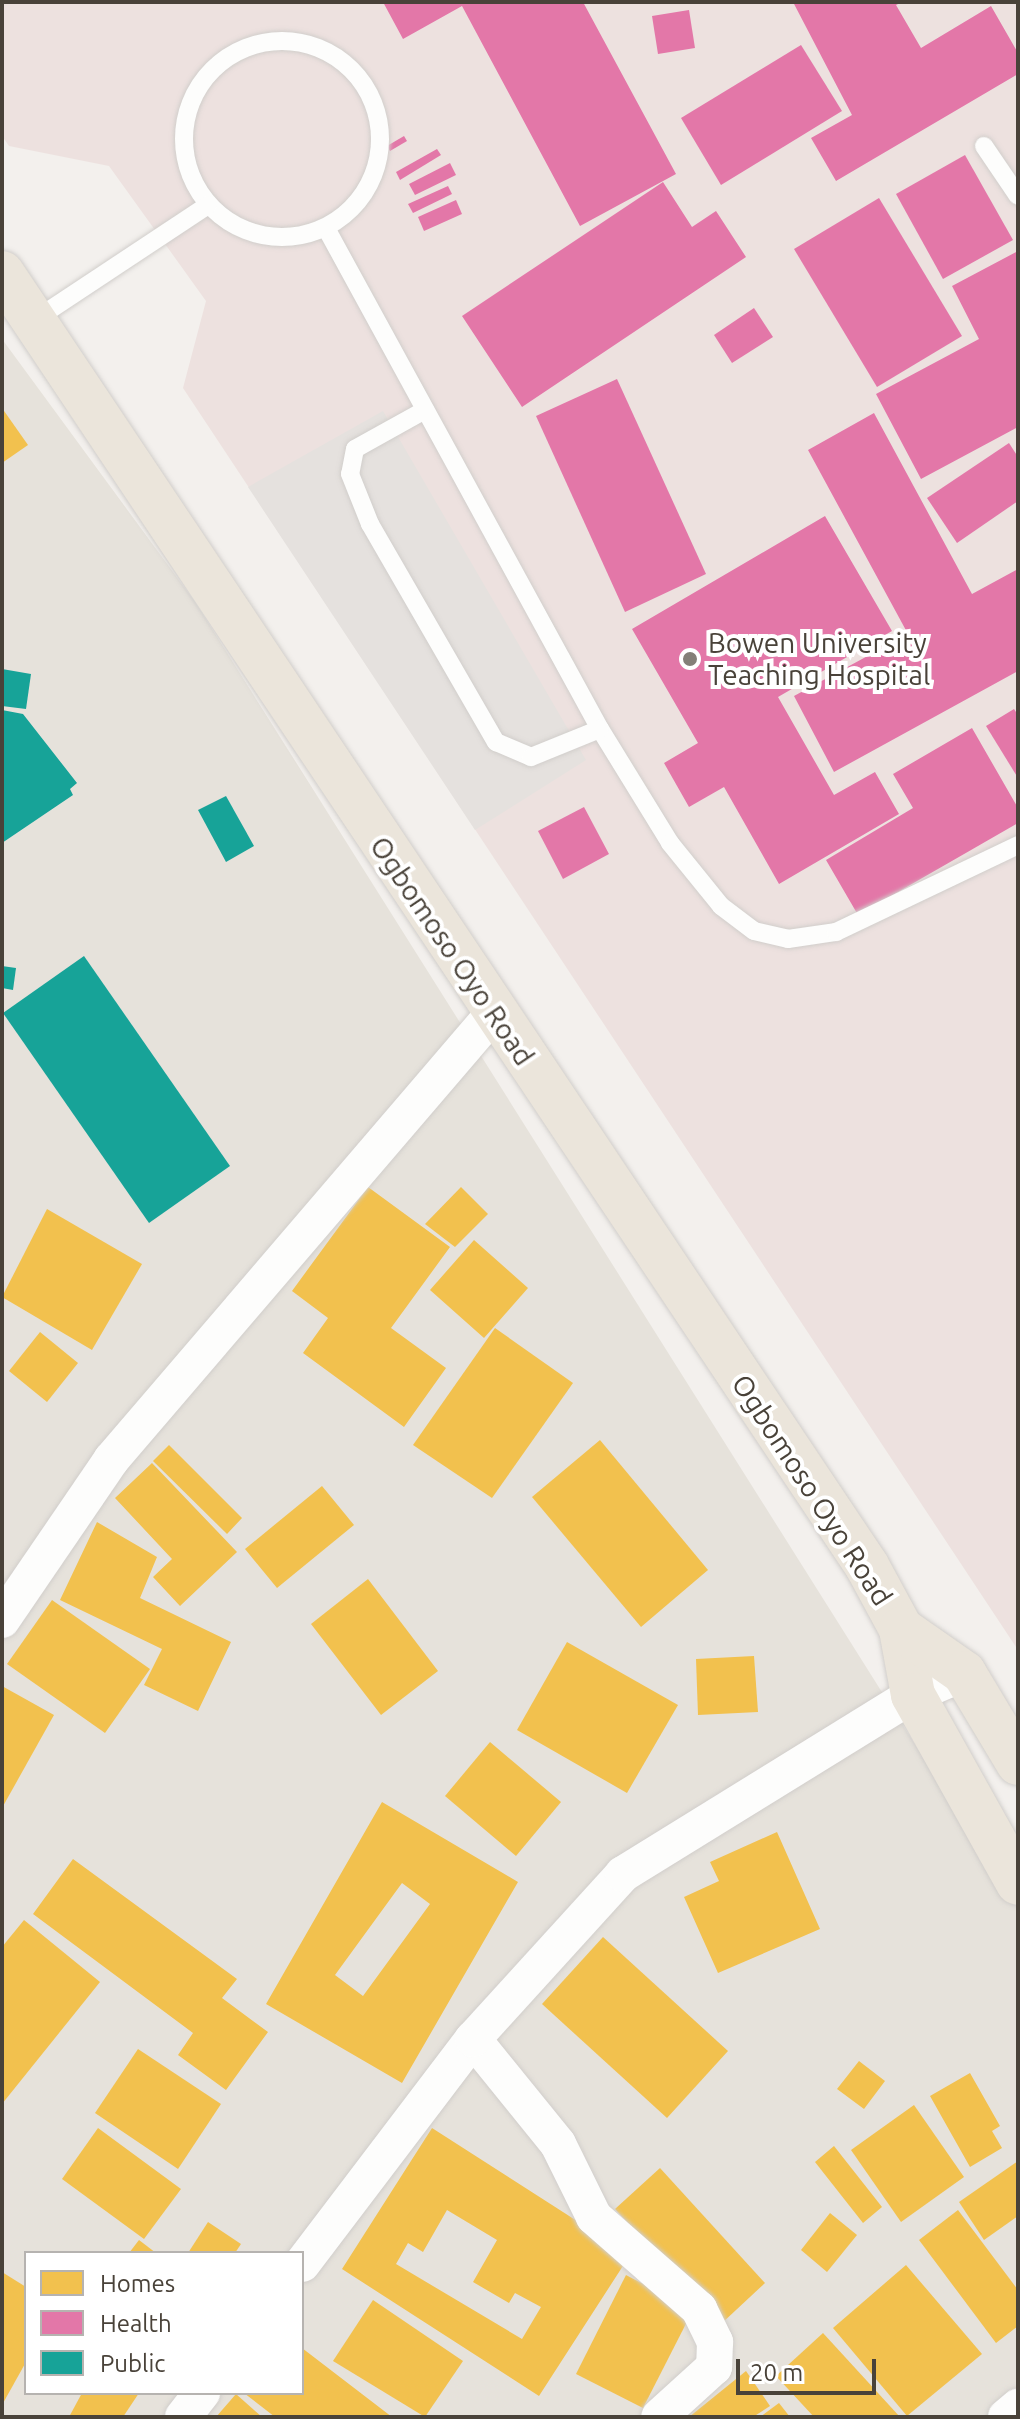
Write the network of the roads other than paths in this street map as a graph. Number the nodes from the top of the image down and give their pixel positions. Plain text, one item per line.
1 (984, 146) dead end
2 (1018, 196) edge
3 (208, 205) junction
4 (326, 228) junction
5 (2, 273) edge
6 (36, 319) junction
7 (425, 410) junction
8 (600, 729) junction
9 (1018, 845) edge
10 (493, 1014) junction
11 (2, 1620) edge
12 (901, 1629) junction
13 (964, 1673) junction
14 (913, 1695) junction
15 (1018, 1763) edge
16 (1018, 1883) edge
17 (473, 2039) junction
18 (304, 2261) edge
19 (200, 2395) edge
20 (1018, 2407) edge
21 (183, 2417) edge
22 (659, 2417) edge
23 (1006, 2417) edge

1 - 2 lane
3 - 4 lane
3 - 4 lane
3 - 6 lane
4 - 7 lane
5 - 6 highway, Ogbomoso Oyo Road
6 - 10 highway, Ogbomoso Oyo Road
7 - 8 lane
7 - 8 lane
8 - 9 lane
10 - 11 street
10 - 12 highway, Ogbomoso Oyo Road
12 - 13 highway, Ogbomoso Oyo Road
12 - 14 highway, Ogbomoso Oyo Road
13 - 14 street
13 - 15 highway, Ogbomoso Oyo Road
14 - 16 highway, Ogbomoso Oyo Road
14 - 17 street
17 - 18 street
17 - 22 street
19 - 21 street
20 - 23 street

